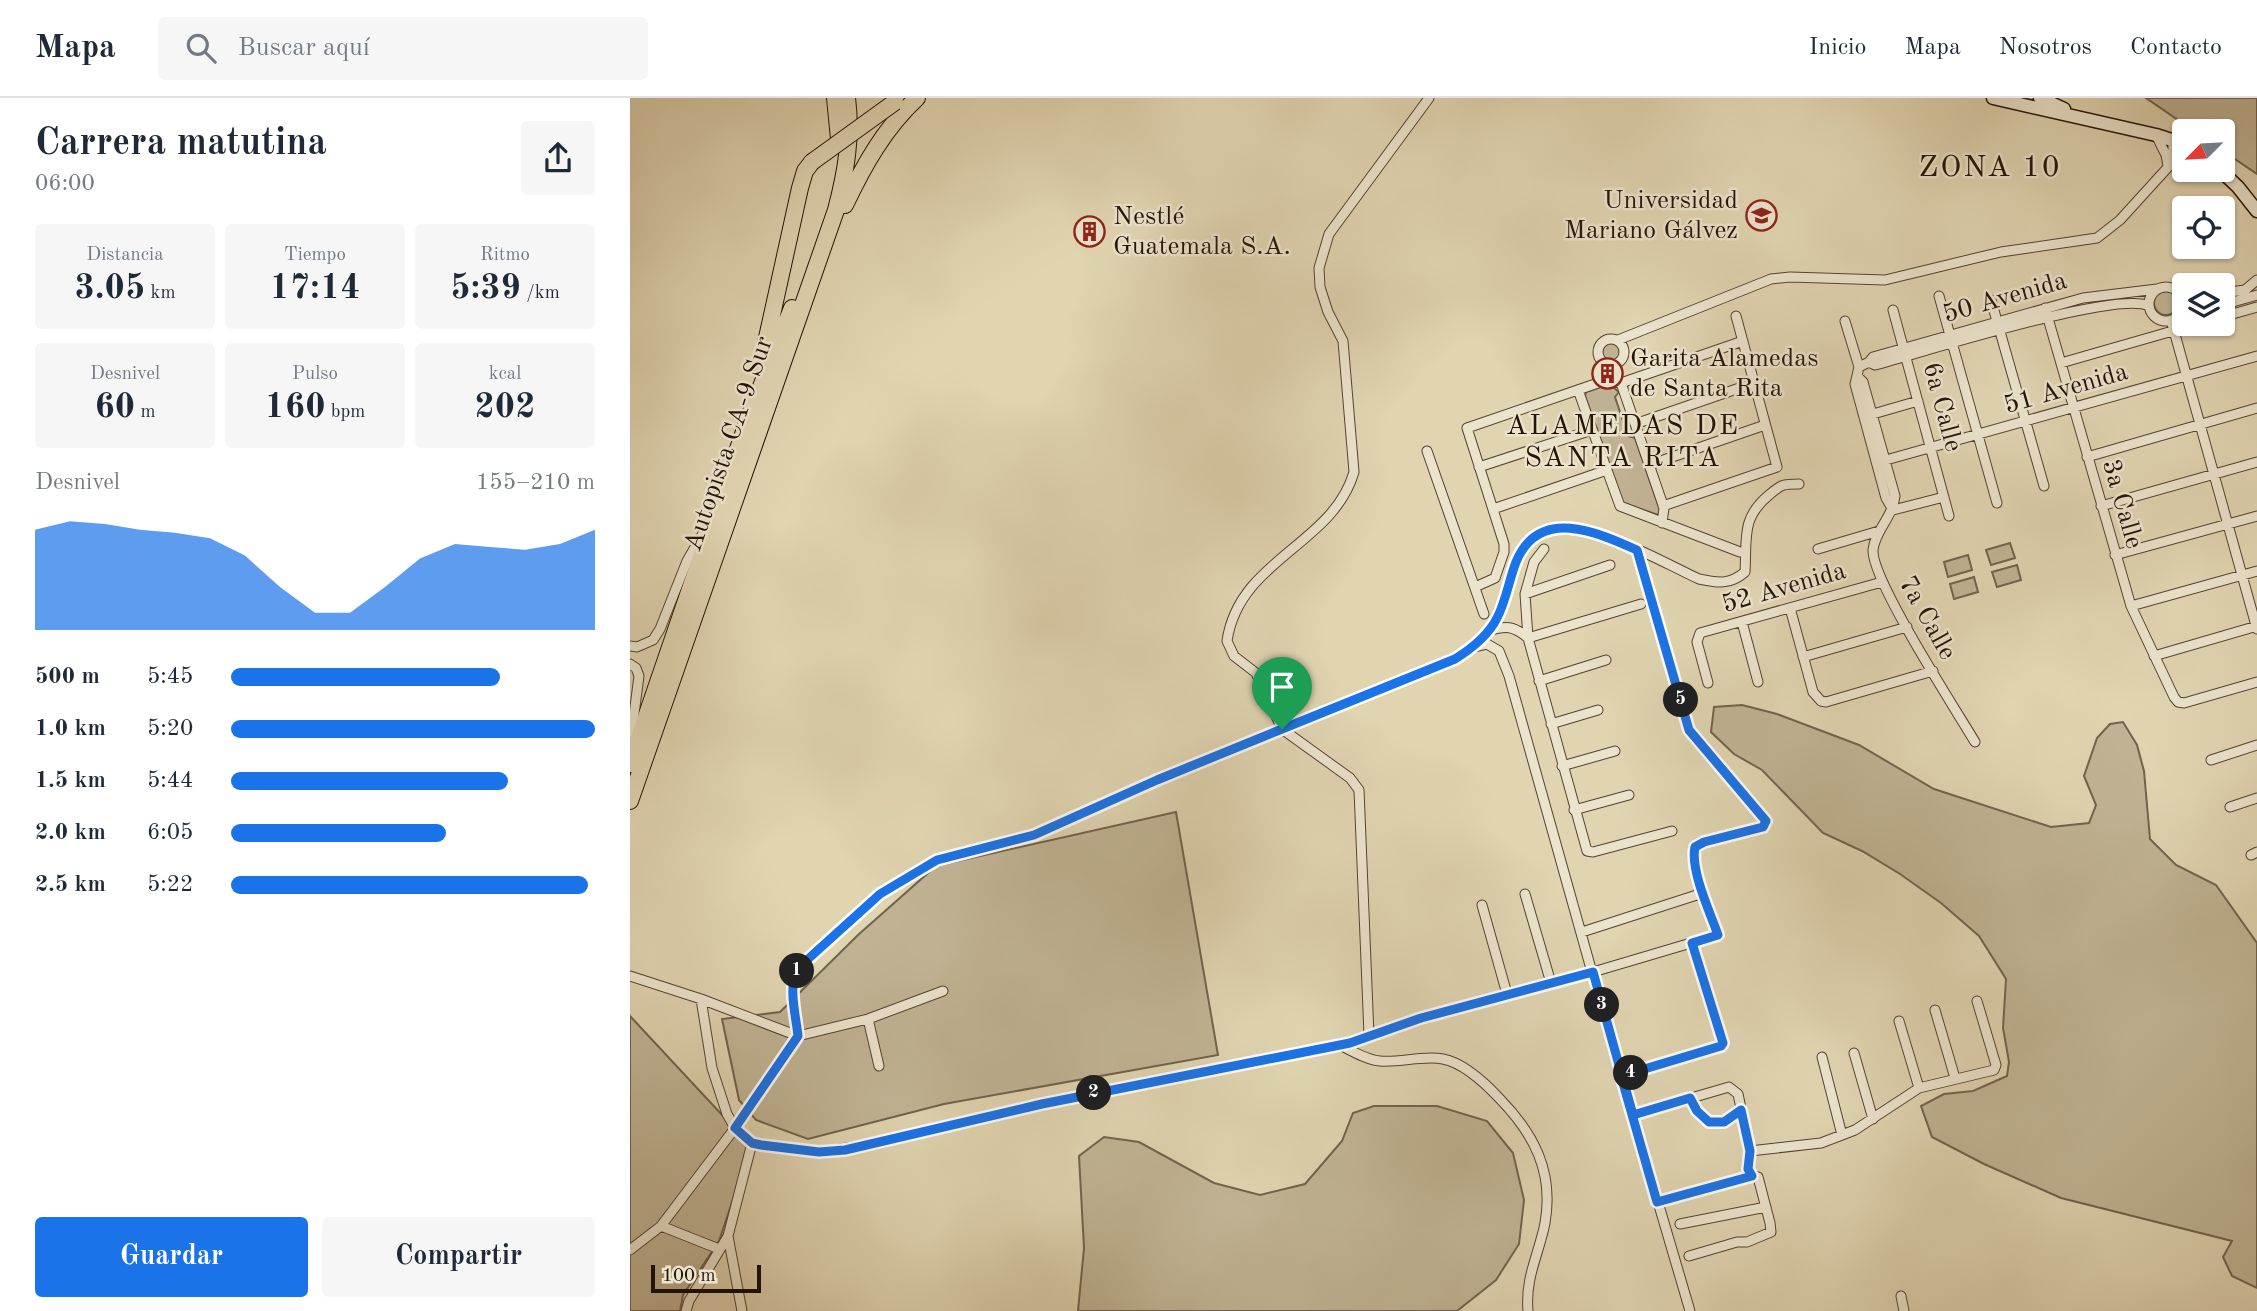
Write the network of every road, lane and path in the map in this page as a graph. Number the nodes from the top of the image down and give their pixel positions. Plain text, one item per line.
1 (835, 98) edge
2 (846, 98) edge
3 (917, 98) edge
4 (1429, 98) edge
5 (1993, 98) edge
6 (898, 100) edge
7 (2016, 101) edge
8 (2041, 103) edge
9 (2080, 117) junction
10 (2156, 135) junction
11 (2172, 140) edge
12 (2172, 161) edge
13 (2168, 167) junction
14 (2233, 182) edge
15 (2257, 211) edge
16 (829, 231) junction
17 (2257, 280) edge
18 (2157, 289) junction
19 (2172, 289) edge
20 (2257, 295) edge
21 (1939, 296) dead end
22 (2236, 297) joint
23 (1991, 300) dead end
24 (2149, 306) junction
25 (2257, 307) edge
26 (1893, 310) dead end
27 (2047, 313) junction
28 (2235, 313) edge
29 (1736, 316) dead end
30 (2172, 319) edge
31 (1845, 321) dead end
32 (1999, 326) junction
33 (2172, 331) edge
34 (2176, 336) edge
35 (1951, 340) junction
36 (1743, 341) junction
37 (1621, 344) junction
38 (1905, 352) junction
39 (2257, 356) edge
40 (1603, 362) junction
41 (2061, 363) junction
42 (1614, 365) junction
43 (1862, 368) junction
44 (2186, 376) junction
45 (1603, 382) junction
46 (1621, 383) junction
47 (1754, 383) junction
48 (1578, 390) junction
49 (1918, 401) junction
50 (2257, 408) edge
51 (2074, 409) junction
52 (1872, 414) junction
53 (750, 417) junction
54 (2026, 422) junction
55 (1635, 424) junction
56 (2199, 424) junction
57 (1765, 425) junction
58 (1592, 429) junction
59 (1978, 435) junction
60 (1931, 448) junction
61 (1427, 451) dead end
62 (2087, 457) junction
63 (1886, 460) junction
64 (2257, 462) edge
65 (1649, 465) junction
66 (1479, 467) junction
67 (1606, 470) junction
68 (2213, 474) junction
69 (1800, 484) dead end
70 (2044, 486) dead end
71 (1944, 497) junction
72 (1997, 503) dead end
73 (1663, 506) junction
74 (2101, 506) junction
75 (1493, 509) junction
76 (1893, 510) junction
77 (717, 515) junction
78 (1949, 516) dead end
79 (2257, 516) edge
80 (1662, 523) junction
81 (2228, 524) junction
82 (1880, 531) junction
83 (1544, 549) dead end
84 (1818, 549) dead end
85 (1637, 550) junction
86 (1740, 552) dead end
87 (2115, 555) junction
88 (1610, 565) dead end
89 (2257, 571) edge
90 (2242, 575) junction
91 (1882, 582) junction
92 (1475, 587) junction
93 (1525, 594) junction
94 (1641, 604) dead end
95 (2131, 606) junction
96 (1790, 608) junction
97 (1484, 614) dead end
98 (1742, 622) junction
99 (1907, 627) junction
100 (2257, 627) edge
101 (1487, 631) junction
102 (1528, 638) junction
103 (630, 646) edge
104 (1475, 647) junction
105 (2154, 656) junction
106 (1803, 657) junction
107 (1606, 660) dead end
108 (630, 664) edge
109 (1933, 671) junction
110 (1539, 681) junction
111 (2257, 681) edge
112 (1758, 682) dead end
113 (1708, 683) dead end
114 (1598, 710) dead end
115 (1551, 724) junction
116 (1282, 729) junction
117 (1975, 742) dead end
118 (630, 745) edge
119 (2257, 745) edge
120 (1615, 751) dead end
121 (2211, 760) dead end
122 (630, 764) edge
123 (1562, 766) junction
124 (1629, 795) dead end
125 (2257, 797) edge
126 (630, 801) edge
127 (2230, 807) dead end
128 (1574, 810) junction
129 (1672, 831) dead end
130 (1703, 893) junction
131 (1525, 894) dead end
132 (1482, 905) dead end
133 (1582, 932) junction
134 (1692, 943) junction
135 (1593, 972) junction
136 (630, 976) edge
137 (1551, 983) junction
138 (943, 991) dead end
139 (1507, 995) junction
140 (701, 999) junction
141 (1976, 1001) dead end
142 (1935, 1010) dead end
143 (868, 1019) junction
144 (1899, 1021) dead end
145 (1369, 1035) junction
146 (798, 1036) junction
147 (1339, 1045) junction
148 (1854, 1053) dead end
149 (1822, 1057) dead end
150 (879, 1066) dead end
151 (1621, 1076) junction
152 (1955, 1079) junction
153 (1919, 1088) junction
154 (1690, 1098) junction
155 (1741, 1110) junction
156 (1633, 1115) junction
157 (1873, 1119) junction
158 (735, 1128) junction
159 (1842, 1135) junction
160 (752, 1143) junction
161 (1750, 1151) junction
162 (1752, 1176) junction
163 (1657, 1202) junction
164 (1766, 1207) junction
165 (1680, 1224) dead end
166 (661, 1226) junction
167 (728, 1236) junction
168 (719, 1249) junction
169 (630, 1251) edge
170 (1689, 1256) dead end
171 (1901, 1296) dead end
172 (687, 1311) edge
173 (743, 1311) edge
174 (1528, 1311) edge
175 (1690, 1311) edge
176 (1904, 1311) edge

1 - 53 highway, Autopista CA-9 Sur
2 - 16 highway, Autopista CA-9 Sur
3 - 16 highway
4 - 116 street
5 - 7 main road
6 - 53 highway, bridge
7 - 8 main road
8 - 9 main road
8 - 9 main road
9 - 10 main road
10 - 11 main road
10 - 13 street
12 - 13 street
13 - 37 street
14 - 15 main road
16 - 126 highway, Autopista CA-9 Sur
17 - 22 street
18 - 19 street
18 - 24 street
18 - 27 street, 50 Avenida
20 - 22 street
21 - 35 street
23 - 32 street
24 - 27 street, 50 Avenida
24 - 30 street
25 - 28 street
26 - 38 street, 6a Calle
27 - 32 street, 50 Avenida
27 - 41 street, 3a Calle
29 - 36 street
31 - 43 street
32 - 35 street, 50 Avenida
32 - 54 street
33 - 41 street
34 - 44 street
35 - 38 street, 50 Avenida
35 - 59 street
36 - 46 street
36 - 47 street
37 - 40 street
37 - 42 street
38 - 43 street, 50 Avenida
38 - 49 street, 6a Calle
39 - 44 street, 51 Avenida
40 - 42 street
40 - 45 street
41 - 51 street, 3a Calle
42 - 46 street
43 - 52 street
43 - 76 street
44 - 51 street, 51 Avenida
44 - 56 street
45 - 46 street
45 - 48 street
46 - 55 street
47 - 55 street
47 - 57 street
48 - 58 street
48 - 66 street
49 - 52 street
49 - 60 street, 6a Calle
50 - 56 street
51 - 54 street, 51 Avenida
51 - 62 street, 3a Calle
52 - 63 street
53 - 77 highway, Autopista CA-9 Sur
54 - 59 street, 51 Avenida
54 - 70 street
55 - 65 street
56 - 62 street
56 - 68 street
57 - 65 street
57 - 73 street
58 - 66 street
58 - 67 street
59 - 60 street, 51 Avenida
59 - 72 street
60 - 63 street, 51 Avenida
60 - 71 street, 6a Calle
61 - 92 street
62 - 74 street, 3a Calle
63 - 76 street
64 - 68 street
65 - 73 street
66 - 75 street
67 - 75 street
67 - 80 street
68 - 74 street
68 - 81 street
69 - 85 street
71 - 76 street
71 - 78 street, 6a Calle
73 - 80 street
74 - 87 street, 3a Calle
75 - 92 street
76 - 82 street, 7a Calle
77 - 103 street
77 - 122 highway, Autopista CA-9 Sur
79 - 81 street
80 - 86 street
81 - 87 street
81 - 90 street
82 - 84 street
82 - 91 street, 7a Calle
83 - 93 street
85 - 101 street
85 - 130 street
87 - 95 street, 3a Calle
88 - 93 street
89 - 90 street
90 - 95 street
90 - 100 street
91 - 96 street, 52 Avenida
91 - 99 street, 7a Calle
92 - 97 street
93 - 102 street
94 - 102 street
95 - 105 street, 3a Calle
96 - 98 street, 52 Avenida
96 - 106 street
98 - 112 street
98 - 113 street, 52 Avenida
99 - 106 street
99 - 109 street, 7a Calle
100 - 105 street
101 - 102 street
101 - 104 street
102 - 110 street
104 - 116 street
104 - 133 street
105 - 111 street, 3a Calle
106 - 109 street
107 - 110 street
108 - 118 street
109 - 117 street, 7a Calle
110 - 115 street
114 - 115 street
115 - 123 street
116 - 145 street
116 - 146 street
119 - 121 street
120 - 123 street
123 - 128 street
124 - 128 street
125 - 127 street
128 - 129 street
130 - 133 street
130 - 134 street
131 - 137 street
132 - 139 street
133 - 135 street
134 - 135 street
134 - 151 street
135 - 137 street
135 - 151 street
136 - 140 street
137 - 139 street
138 - 143 street
139 - 145 street
140 - 146 street
140 - 158 street
141 - 152 street
142 - 152 street
143 - 146 street
143 - 150 street
144 - 153 street
145 - 147 street
146 - 158 street
147 - 160 street
147 - 174 street
148 - 157 street
149 - 159 street
151 - 156 street
152 - 153 street
153 - 157 street
154 - 155 street
154 - 155 street
154 - 156 street
155 - 161 street
156 - 163 street
157 - 159 street
158 - 160 street
158 - 166 street
159 - 161 street
160 - 167 street
161 - 162 street
162 - 163 street
162 - 164 street
163 - 175 street
164 - 165 street
164 - 170 street
166 - 168 street
166 - 169 street
167 - 168 street
167 - 173 street
168 - 172 street
171 - 176 street

